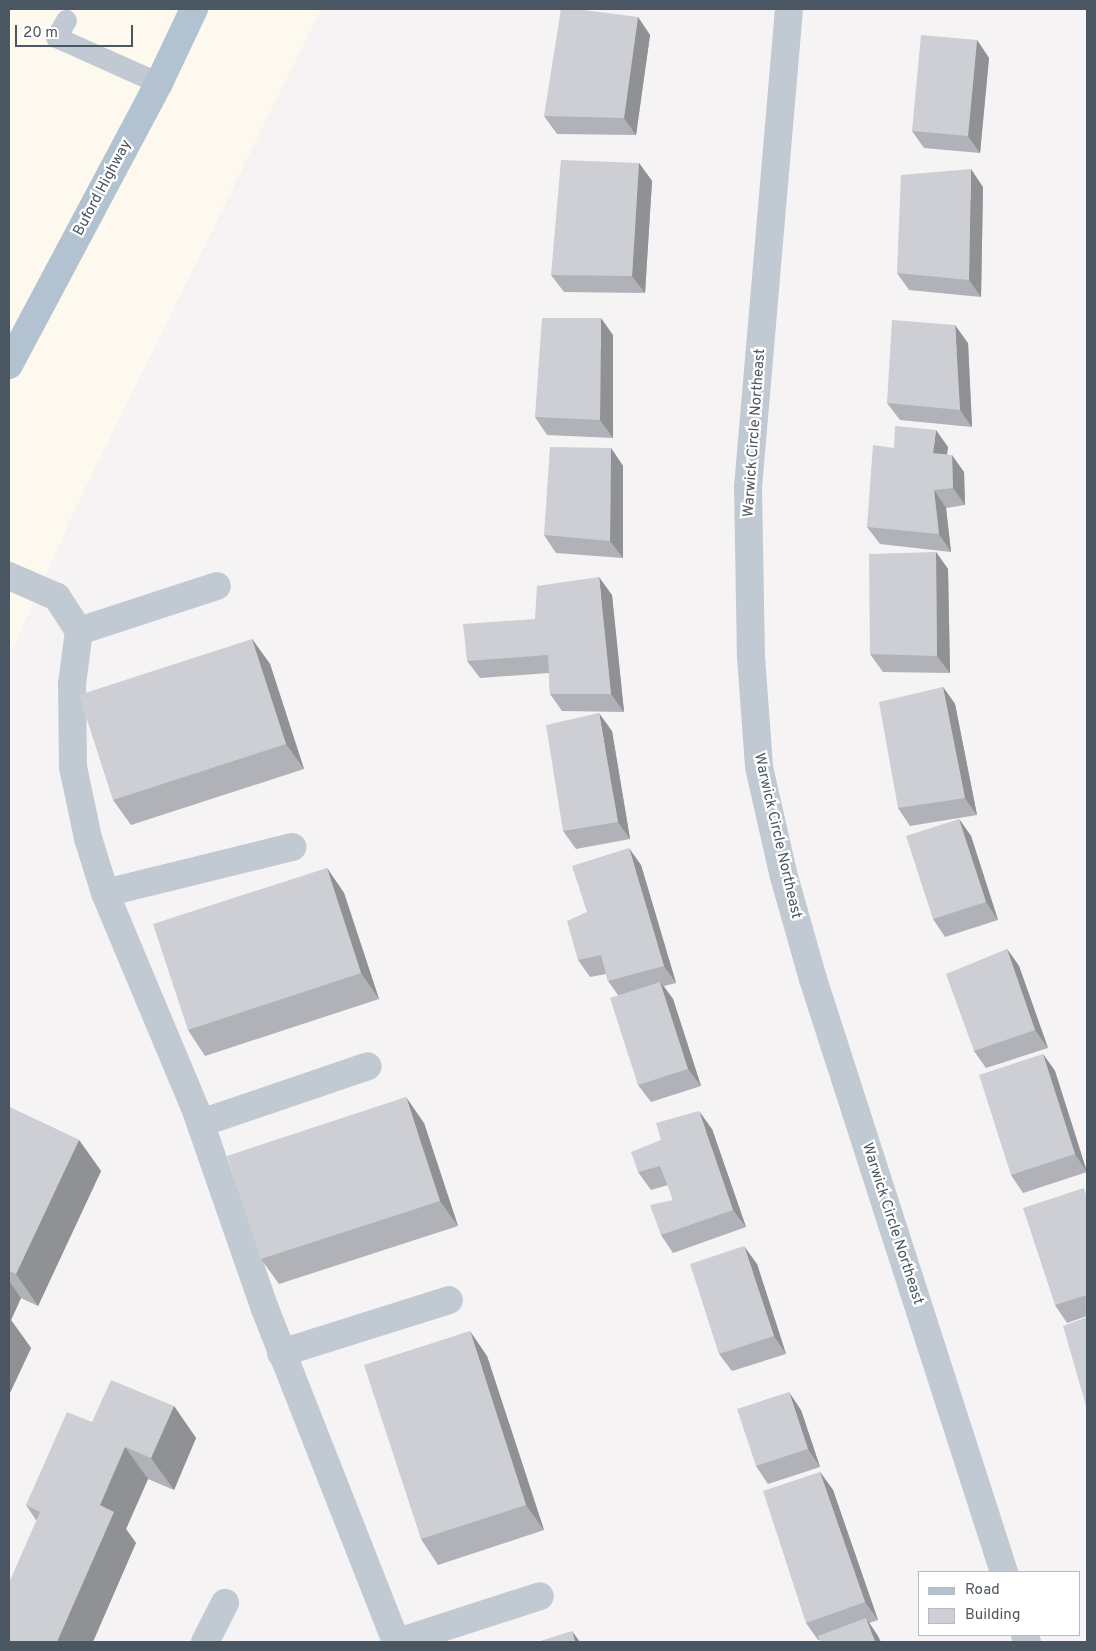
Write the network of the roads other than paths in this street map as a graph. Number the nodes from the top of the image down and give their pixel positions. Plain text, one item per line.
1 (194, 9) edge
2 (790, 9) edge
3 (66, 20) dead end
4 (159, 83) junction
5 (9, 365) edge
6 (9, 576) edge
7 (217, 586) dead end
8 (79, 632) junction
9 (292, 847) dead end
10 (105, 893) junction
11 (368, 1066) dead end
12 (201, 1123) junction
13 (448, 1300) dead end
14 (281, 1353) junction
15 (1004, 1571) edge
16 (540, 1596) dead end
17 (224, 1602) dead end
18 (205, 1642) edge
19 (397, 1642) edge

1 - 4 main road, Buford Highway
2 - 15 street, Warwick Circle Northeast
3 - 4 lane
4 - 5 main road, Buford Highway
6 - 8 street
7 - 8 street
8 - 10 street
9 - 10 street
10 - 12 street
11 - 12 street
12 - 14 street
13 - 14 street
14 - 19 street
16 - 19 street
17 - 18 street

